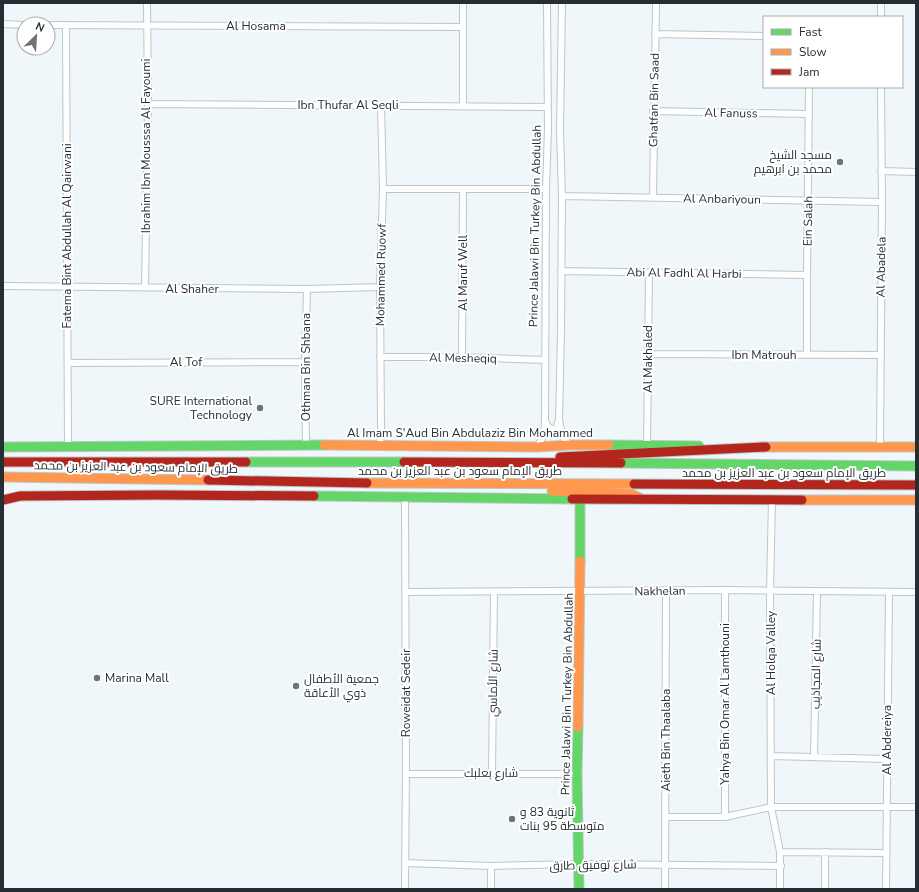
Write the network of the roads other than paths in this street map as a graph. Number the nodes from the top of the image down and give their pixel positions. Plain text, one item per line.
1 (147, 3) edge
2 (463, 3) edge
3 (547, 3) edge
4 (562, 3) edge
5 (656, 3) edge
6 (881, 3) edge
7 (881, 16) edge
8 (3, 24) edge
9 (16, 25) edge
10 (56, 25) edge
11 (66, 25) junction
12 (146, 25) junction
13 (463, 27) junction
14 (655, 34) junction
15 (763, 36) edge
16 (809, 88) edge
17 (881, 88) edge
18 (148, 104) junction
19 (463, 105) junction
20 (381, 106) junction
21 (548, 107) junction
22 (654, 112) junction
23 (809, 114) junction
24 (548, 129) junction
25 (560, 130) junction
26 (548, 141) junction
27 (561, 142) junction
28 (881, 170) junction
29 (916, 172) edge
30 (383, 189) junction
31 (546, 189) junction
32 (463, 190) junction
33 (562, 196) junction
34 (653, 198) junction
35 (808, 200) junction
36 (882, 202) junction
37 (561, 271) junction
38 (649, 273) junction
39 (807, 275) junction
40 (3, 286) edge
41 (68, 287) junction
42 (380, 287) junction
43 (145, 288) junction
44 (307, 289) junction
45 (649, 354) junction
46 (807, 355) junction
47 (880, 355) junction
48 (380, 357) junction
49 (462, 357) junction
50 (545, 360) junction
51 (305, 362) junction
52 (68, 363) junction
53 (559, 420) junction
54 (545, 421) junction
55 (3, 443) edge
56 (306, 444) junction
57 (380, 445) junction
58 (570, 445) junction
59 (647, 445) junction
60 (3, 447) edge
61 (68, 447) junction
62 (537, 447) junction
63 (766, 447) junction
64 (880, 447) junction
65 (916, 447) edge
66 (24, 448) junction
67 (3, 462) edge
68 (459, 462) junction
69 (916, 466) edge
70 (3, 476) edge
71 (519, 484) junction
72 (916, 486) edge
73 (3, 495) edge
74 (20, 496) junction
75 (405, 497) junction
76 (580, 499) junction
77 (642, 499) junction
78 (772, 499) junction
79 (3, 500) edge
80 (916, 500) edge
81 (725, 590) junction
82 (770, 591) junction
83 (818, 591) junction
84 (405, 592) junction
85 (494, 592) junction
86 (580, 592) junction
87 (666, 592) junction
88 (889, 592) junction
89 (916, 592) edge
90 (772, 756) junction
91 (814, 757) junction
92 (886, 759) junction
93 (492, 773) junction
94 (406, 774) junction
95 (577, 774) junction
96 (887, 806) junction
97 (771, 807) junction
98 (916, 807) edge
99 (666, 817) junction
100 (725, 817) junction
101 (780, 852) junction
102 (825, 852) junction
103 (886, 853) junction
104 (405, 863) junction
105 (578, 864) junction
106 (665, 864) junction
107 (492, 866) junction
108 (781, 866) junction
109 (405, 889) edge
110 (491, 889) edge
111 (578, 889) edge
112 (665, 889) edge
113 (780, 889) edge
114 (825, 889) edge
115 (886, 889) edge

1 - 12 street, Ibrahim Ibn Mousssa Al Fayoumi
2 - 13 street
3 - 21 street, Prince Jalawi Bin Turkey Bin Abdullah
4 - 25 street, Prince Jalawi Bin Turkey Bin Abdullah
5 - 14 street, Ghatfan Bin Saad
6 - 7 street
8 - 9 street
10 - 11 street, Al Hosama
11 - 12 street, Al Hosama
11 - 41 street, Fatema Bint Abdullah Al Qairwani
12 - 13 street, Al Hosama
12 - 18 street, Ibrahim Ibn Mousssa Al Fayoumi
13 - 19 street
14 - 15 street
14 - 22 street, Ghatfan Bin Saad
16 - 23 street, Ein Salah
17 - 28 street, Al Abadela
18 - 20 street, Ibn Thufar Al Seqli
18 - 43 street, Ibrahim Ibn Mousssa Al Fayoumi
19 - 20 street, Ibn Thufar Al Seqli
19 - 21 street, Ibn Thufar Al Seqli
20 - 30 street, Mohammed Ruowf
21 - 24 street, Prince Jalawi Bin Turkey Bin Abdullah
22 - 23 street, Al Fanuss
22 - 34 street, Ghatfan Bin Saad
23 - 35 street, Ein Salah
24 - 25 street
24 - 26 street, Prince Jalawi Bin Turkey Bin Abdullah
25 - 27 street, Prince Jalawi Bin Turkey Bin Abdullah
26 - 27 street
26 - 31 street, Prince Jalawi Bin Turkey Bin Abdullah
27 - 33 street, Prince Jalawi Bin Turkey Bin Abdullah
28 - 29 street
28 - 36 street, Al Abadela
30 - 32 street
30 - 42 street, Mohammed Ruowf
31 - 32 street
31 - 50 street, Prince Jalawi Bin Turkey Bin Abdullah
32 - 49 street, Al Maruf Well
33 - 34 street, Al Anbariyoun
33 - 37 street, Prince Jalawi Bin Turkey Bin Abdullah
34 - 35 street, Al Anbariyoun
35 - 36 street, Al Anbariyoun
35 - 39 street, Ein Salah
36 - 47 street, Al Abadela
37 - 38 street, Abi Al Fadhl Al Harbi
37 - 53 street, Prince Jalawi Bin Turkey Bin Abdullah
38 - 39 street, Abi Al Fadhl Al Harbi
38 - 45 street, Al Makhaled
39 - 46 street, Ein Salah
40 - 41 street, Al Shaher
41 - 43 street, Al Shaher
41 - 52 street, Fatema Bint Abdullah Al Qairwani
42 - 44 street, Al Shaher
42 - 48 street, Mohammed Ruowf
43 - 44 street, Al Shaher
44 - 51 street, Othman Bin Shbana
45 - 46 street, Ibn Matrouh
45 - 59 street, Al Makhaled
46 - 47 street, Ibn Matrouh
47 - 64 street, Al Abadela
48 - 49 street, Al Mesheqiq
48 - 57 street, Mohammed Ruowf
49 - 50 street, Al Mesheqiq
50 - 54 street, Prince Jalawi Bin Turkey Bin Abdullah
51 - 52 street, Al Tof
51 - 56 street, Othman Bin Shbana
52 - 61 street, Fatema Bint Abdullah Al Qairwani
53 - 54 street
53 - 58 street, Prince Jalawi Bin Turkey Bin Abdullah
54 - 62 street, Prince Jalawi Bin Turkey Bin Abdullah
55 - 66 street
56 - 57 street, Al Imam S'Aud Bin Abdulaziz Bin Mohammed
56 - 61 street, Al Imam S'Aud Bin Abdulaziz Bin Mohammed
57 - 62 street, Al Imam S'Aud Bin Abdulaziz Bin Mohammed
58 - 59 street, Al Imam S'Aud Bin Abdulaziz Bin Mohammed
58 - 62 street, Al Imam S'Aud Bin Abdulaziz Bin Mohammed
59 - 63 street, Al Imam S'Aud Bin Abdulaziz Bin Mohammed
60 - 66 street
61 - 66 street, Al Imam S'Aud Bin Abdulaziz Bin Mohammed
63 - 64 street, Al Imam S'Aud Bin Abdulaziz Bin Mohammed
63 - 68 street
64 - 65 street, Al Imam S'Aud Bin Abdulaziz Bin Mohammed
67 - 68 street, طريق الإمام سعود بن عبد العزيز بن محمد
68 - 69 street, طريق الإمام سعود بن عبد العزيز بن محمد
70 - 71 street, طريق الإمام سعود بن عبد العزيز بن محمد
71 - 72 street, طريق الإمام سعود بن عبد العزيز بن محمد
71 - 77 street
73 - 74 street
74 - 75 street
74 - 79 street
75 - 76 street
75 - 84 street, Roweidat Sedeir
76 - 77 street
76 - 86 street, Prince Jalawi Bin Turkey Bin Abdullah
77 - 78 street
78 - 80 street
78 - 82 street, Al Holqa Valley
81 - 82 street, Nakhelan
81 - 87 street, Nakhelan
81 - 100 street, Yahya Bin Omar Al Lamthouni
82 - 83 street, Nakhelan
82 - 90 street, Al Holqa Valley
83 - 88 street, Nakhelan
83 - 91 street, شارع المجاذيب
84 - 85 street, Nakhelan
84 - 94 street, Roweidat Sedeir
85 - 86 street, Nakhelan
85 - 93 street, شارع الأماسي
86 - 87 street, Nakhelan
86 - 95 street, Prince Jalawi Bin Turkey Bin Abdullah
87 - 99 street, Aieth Bin Thaalaba
88 - 89 street, Nakhelan
88 - 92 street, Al Abdereiya
90 - 91 street
90 - 97 street, Al Holqa Valley
91 - 92 street
92 - 96 street, Al Abdereiya
93 - 94 street, شارع بعلبك
93 - 95 street, شارع بعلبك
94 - 104 street, Roweidat Sedeir
95 - 105 street, Prince Jalawi Bin Turkey Bin Abdullah
96 - 97 street
96 - 98 street
96 - 103 street, Al Abdereiya
97 - 100 street
97 - 101 street, Al Holqa Valley
99 - 100 street
99 - 106 street, Aieth Bin Thaalaba
101 - 102 street
101 - 108 street, Al Holqa Valley
102 - 103 street
102 - 114 street
103 - 115 street, Al Abdereiya
104 - 107 street, شارع توفيق طارق
104 - 109 street, Roweidat Sedeir
105 - 106 street, شارع توفيق طارق
105 - 107 street, شارع توفيق طارق
105 - 111 street, Prince Jalawi Bin Turkey Bin Abdullah
106 - 108 street, شارع توفيق طارق
106 - 112 street, Aieth Bin Thaalaba
107 - 110 street
108 - 113 street, Al Holqa Valley

